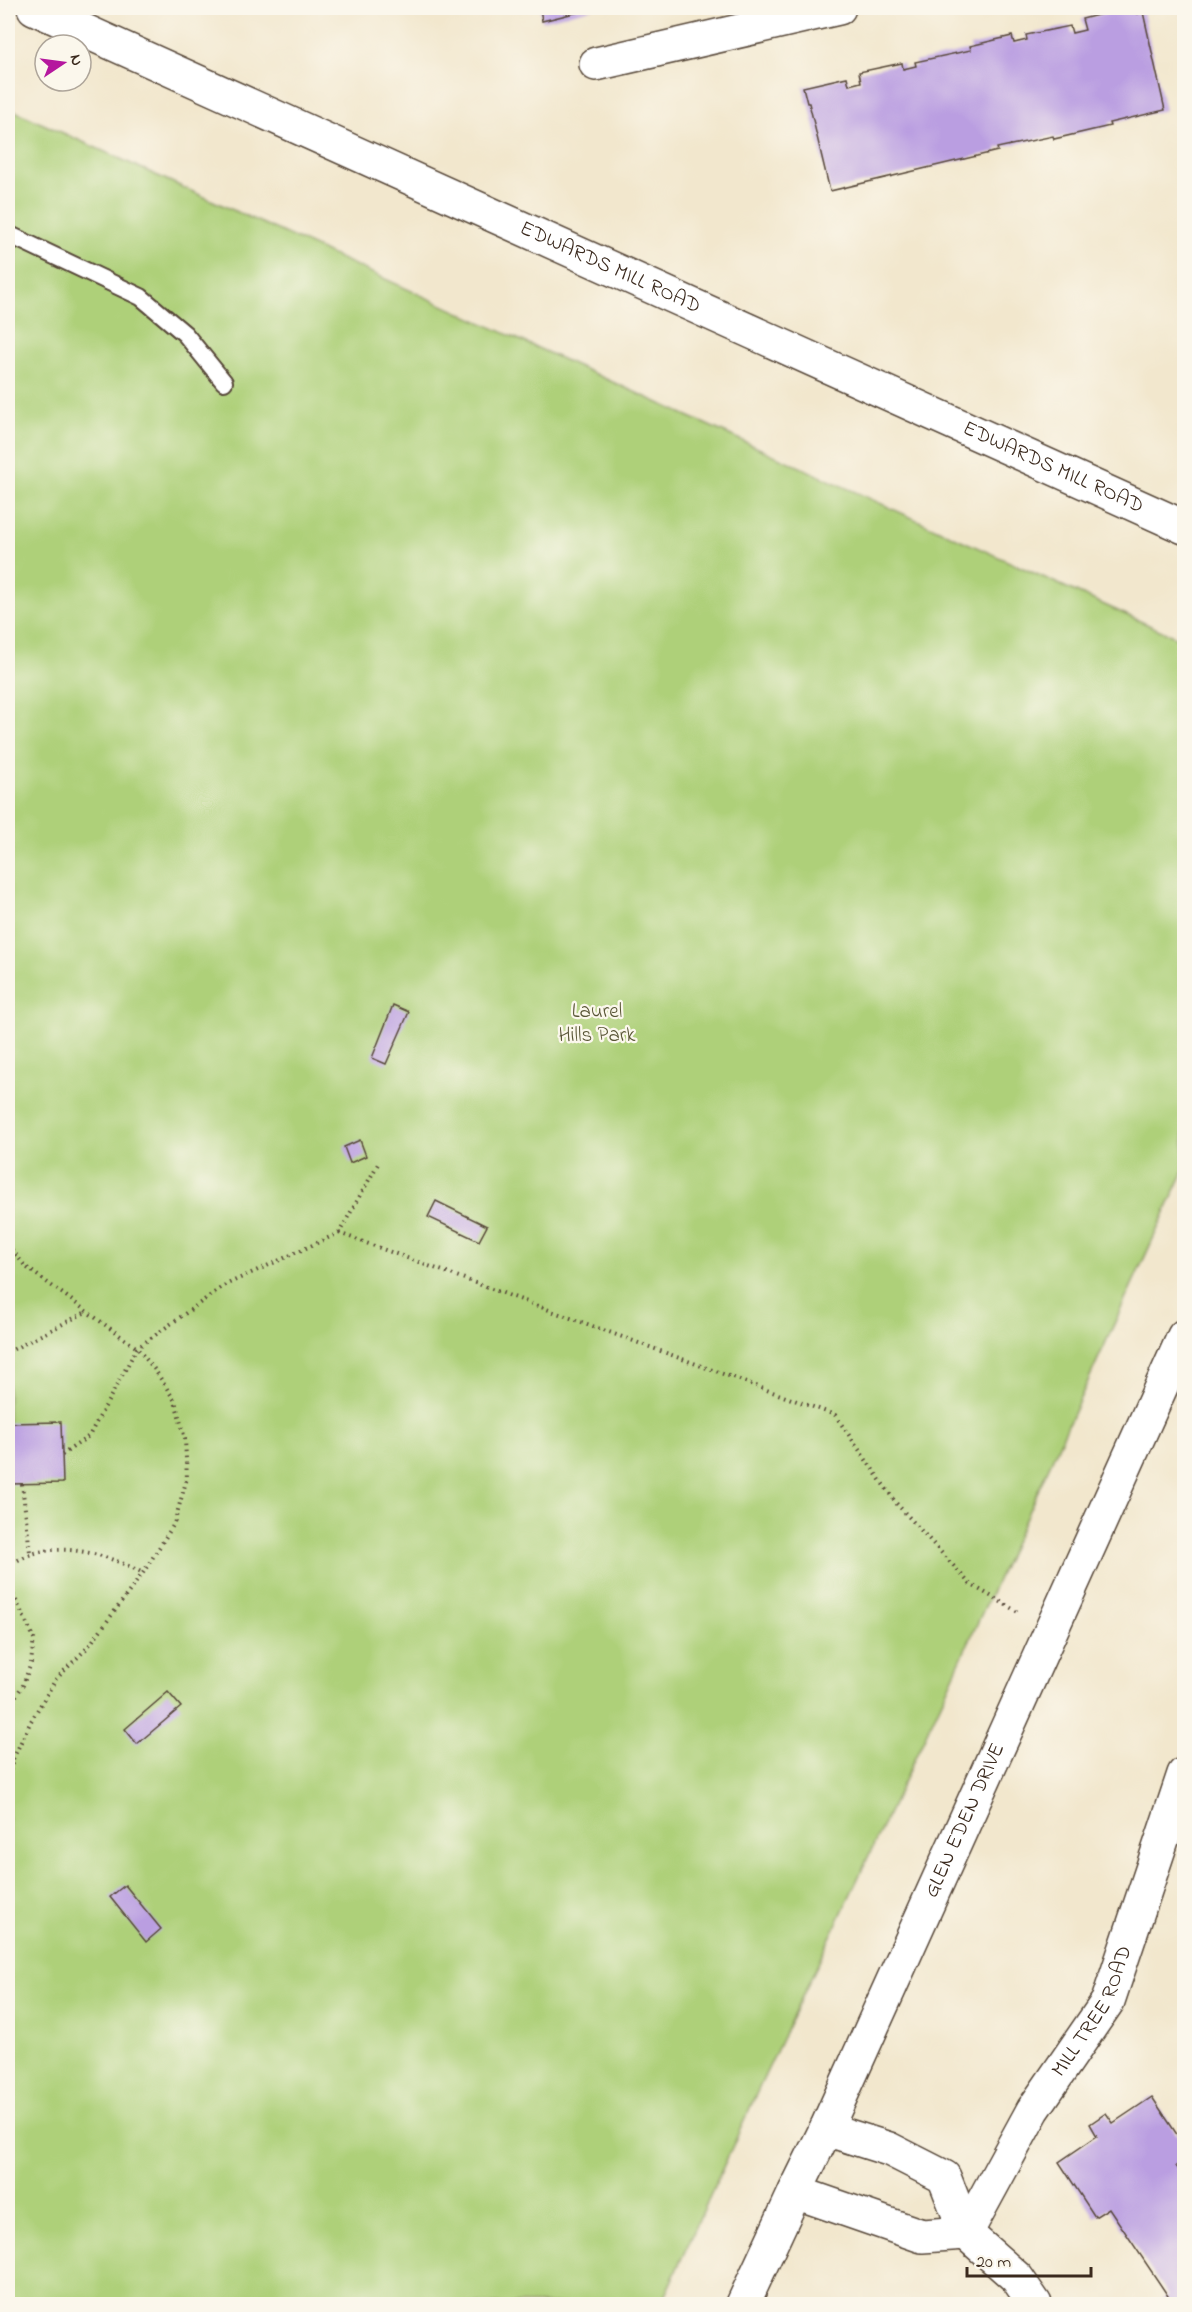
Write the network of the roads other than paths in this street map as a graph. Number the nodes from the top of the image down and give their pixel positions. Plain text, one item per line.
1 (34, 8) edge
2 (839, 8) edge
3 (596, 64) dead end
4 (8, 234) edge
5 (224, 382) dead end
6 (1185, 527) edge
7 (1185, 1336) edge
8 (1185, 1774) edge
9 (826, 2129) junction
10 (795, 2192) junction
11 (966, 2233) junction
12 (743, 2304) edge
13 (1035, 2304) edge

1 - 6 main road, EDWARDS MILL ROAD
2 - 3 main road
4 - 5 lane
7 - 9 main road, GLEN EDEN DRIVE
8 - 11 main road, MILL TREE ROAD
9 - 10 main road, GLEN EDEN DRIVE
9 - 11 main road
10 - 11 main road
10 - 12 main road, GLEN EDEN DRIVE
11 - 13 main road

